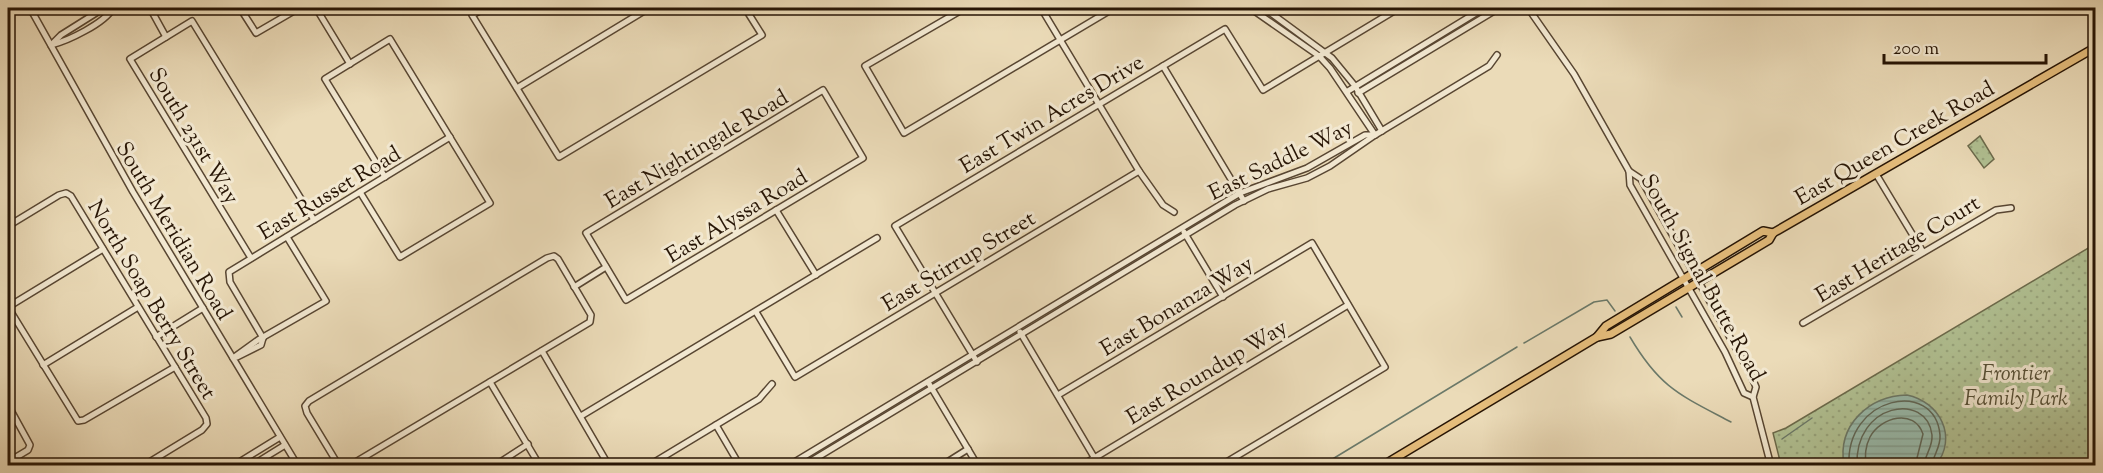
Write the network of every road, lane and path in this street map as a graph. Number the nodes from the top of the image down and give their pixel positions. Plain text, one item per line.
1 (30, 8) edge
2 (104, 8) edge
3 (113, 8) edge
4 (150, 8) edge
5 (240, 8) edge
6 (299, 8) edge
7 (316, 8) edge
8 (486, 8) edge
9 (649, 8) edge
10 (745, 8) edge
11 (965, 8) edge
12 (1041, 8) edge
13 (1114, 8) edge
14 (1250, 8) edge
15 (1268, 8) edge
16 (1399, 8) edge
17 (1484, 8) edge
18 (1499, 8) edge
19 (1528, 8) edge
20 (1264, 17) junction
21 (166, 37) junction
22 (1059, 40) junction
23 (51, 45) junction
24 (2096, 47) edge
25 (1325, 52) junction
26 (1497, 55) dead end
27 (1318, 56) junction
28 (350, 64) junction
29 (1163, 66) junction
30 (1355, 86) junction
31 (517, 88) junction
32 (1348, 91) junction
33 (1359, 93) junction
34 (1352, 97) junction
35 (1098, 105) junction
36 (1382, 131) junction
37 (1375, 135) junction
38 (450, 137) junction
39 (863, 158) joint
40 (1139, 171) junction
41 (1629, 171) junction
42 (1876, 174) junction
43 (385, 177) junction
44 (360, 192) junction
45 (1240, 193) junction
46 (1244, 201) junction
47 (2011, 208) dead end
48 (776, 210) junction
49 (1174, 212) dead end
50 (314, 220) junction
51 (8, 226) edge
52 (1181, 228) junction
53 (1773, 233) junction
54 (1185, 235) junction
55 (286, 237) junction
56 (877, 238) dead end
57 (103, 249) junction
58 (1923, 252) junction
59 (251, 258) junction
60 (606, 267) junction
61 (1695, 272) junction
62 (816, 275) junction
63 (1683, 279) junction
64 (1700, 280) junction
65 (574, 287) junction
66 (1688, 288) junction
67 (935, 292) junction
68 (1223, 297) junction
69 (1348, 305) junction
70 (8, 307) edge
71 (138, 307) junction
72 (203, 308) junction
73 (756, 312) junction
74 (1803, 323) dead end
75 (1018, 328) junction
76 (1021, 334) junction
77 (156, 337) junction
78 (1597, 337) junction
79 (263, 338) junction
80 (542, 351) junction
81 (973, 354) junction
82 (233, 358) junction
83 (977, 362) junction
84 (43, 365) junction
85 (175, 366) junction
86 (490, 382) junction
87 (928, 382) junction
88 (772, 384) dead end
89 (932, 389) junction
90 (1058, 395) junction
91 (1753, 397) junction
92 (8, 405) edge
93 (581, 416) junction
94 (716, 424) junction
95 (280, 437) junction
96 (528, 444) junction
97 (285, 445) junction
98 (968, 449) junction
99 (1094, 457) junction
100 (8, 462) edge
101 (143, 465) edge
102 (233, 465) edge
103 (251, 465) edge
104 (298, 465) edge
105 (339, 465) edge
106 (349, 465) edge
107 (494, 465) edge
108 (540, 465) edge
109 (609, 465) edge
110 (648, 465) edge
111 (740, 465) edge
112 (788, 465) edge
113 (803, 465) edge
114 (941, 465) edge
115 (978, 465) edge
116 (1081, 465) edge
117 (1220, 465) edge
118 (1382, 465) edge
119 (1771, 465) edge

1 - 23 street, South Meridian Road
2 - 23 street
3 - 23 street
4 - 21 street
5 - 6 street
7 - 28 street
8 - 31 street
9 - 31 street
10 - 31 street
11 - 22 street
12 - 22 street
13 - 22 street
14 - 20 street
15 - 20 street
15 - 25 street
16 - 25 street
17 - 30 street
18 - 33 street
19 - 41 street, South Signal Butte Road
20 - 27 street
21 - 50 street
21 - 59 street, South 231st Way
22 - 35 street
23 - 72 street, South Meridian Road
24 - 42 main road, East Queen Creek Road
25 - 27 street
25 - 30 street
26 - 36 street
27 - 29 street, East Twin Acres Drive
27 - 32 street
28 - 38 street
28 - 43 street
29 - 35 street, East Twin Acres Drive
29 - 45 street
30 - 32 street
30 - 33 street
32 - 34 street
33 - 34 street
33 - 36 street
34 - 37 street
35 - 40 street
35 - 67 street, East Twin Acres Drive
36 - 37 street
37 - 45 street, East Saddle Way
37 - 46 street, East Saddle Way
38 - 43 street, East Russet Road
38 - 44 street
39 - 48 street, East Alyssa Road
39 - 60 street, East Nightingale Road
40 - 49 street
40 - 67 street, East Stirrup Street
41 - 61 street, South Signal Butte Road
41 - 63 street, South Signal Butte Road
42 - 53 main road, East Queen Creek Road
42 - 58 street
43 - 44 street, East Russet Road
44 - 50 street, East Russet Road
45 - 46 street
45 - 52 street, East Saddle Way
46 - 54 street, East Saddle Way
47 - 58 street, East Heritage Court
48 - 60 street, East Alyssa Road
48 - 62 street
50 - 55 street, East Russet Road
51 - 57 street, North Soap Berry Street
52 - 54 street
52 - 75 street, East Saddle Way
53 - 61 main road, East Queen Creek Road
53 - 64 main road, East Queen Creek Road
54 - 68 street
54 - 76 street, East Saddle Way
55 - 59 street, East Russet Road
55 - 79 street
56 - 62 street
57 - 70 street
57 - 71 street, North Soap Berry Street
58 - 74 street, East Heritage Court
59 - 79 street, East Russet Road
60 - 65 street
61 - 63 main road, East Queen Creek Road
61 - 64 street, South Signal Butte Road
62 - 73 street
63 - 66 street, South Signal Butte Road
63 - 78 main road, East Queen Creek Road
64 - 66 main road, East Queen Creek Road
64 - 91 street, South Signal Butte Road
65 - 80 street
65 - 105 street
66 - 78 main road, East Queen Creek Road
66 - 91 street, South Signal Butte Road
67 - 73 street, East Stirrup Street
67 - 81 street
68 - 69 street, East Bonanza Way
68 - 90 street, East Bonanza Way
69 - 99 street, East Roundup Way
69 - 117 street
70 - 84 street
71 - 77 street, North Soap Berry Street
71 - 84 street
72 - 77 street
72 - 82 street, South Meridian Road
73 - 93 street
75 - 76 street
75 - 81 street, East Saddle Way
76 - 83 street, East Saddle Way
76 - 90 street
77 - 85 street, North Soap Berry Street
78 - 118 main road, East Queen Creek Road
79 - 82 street
80 - 86 street
80 - 93 street
81 - 83 street
81 - 87 street, East Saddle Way
82 - 95 street, South Meridian Road
83 - 89 street, East Saddle Way
84 - 85 street
85 - 101 street, North Soap Berry Street
86 - 96 street
86 - 106 street
87 - 89 street
87 - 112 street, East Saddle Way
88 - 94 street
89 - 98 street
89 - 113 street, East Saddle Way
90 - 99 street
91 - 119 street, South Signal Butte Road
92 - 100 street
93 - 109 street
94 - 110 street
94 - 111 street
95 - 97 street, South Meridian Road
95 - 102 street
96 - 107 street
96 - 108 street
97 - 103 street
97 - 104 street, South Meridian Road
98 - 114 street
98 - 115 street
99 - 116 street, East Roundup Way

